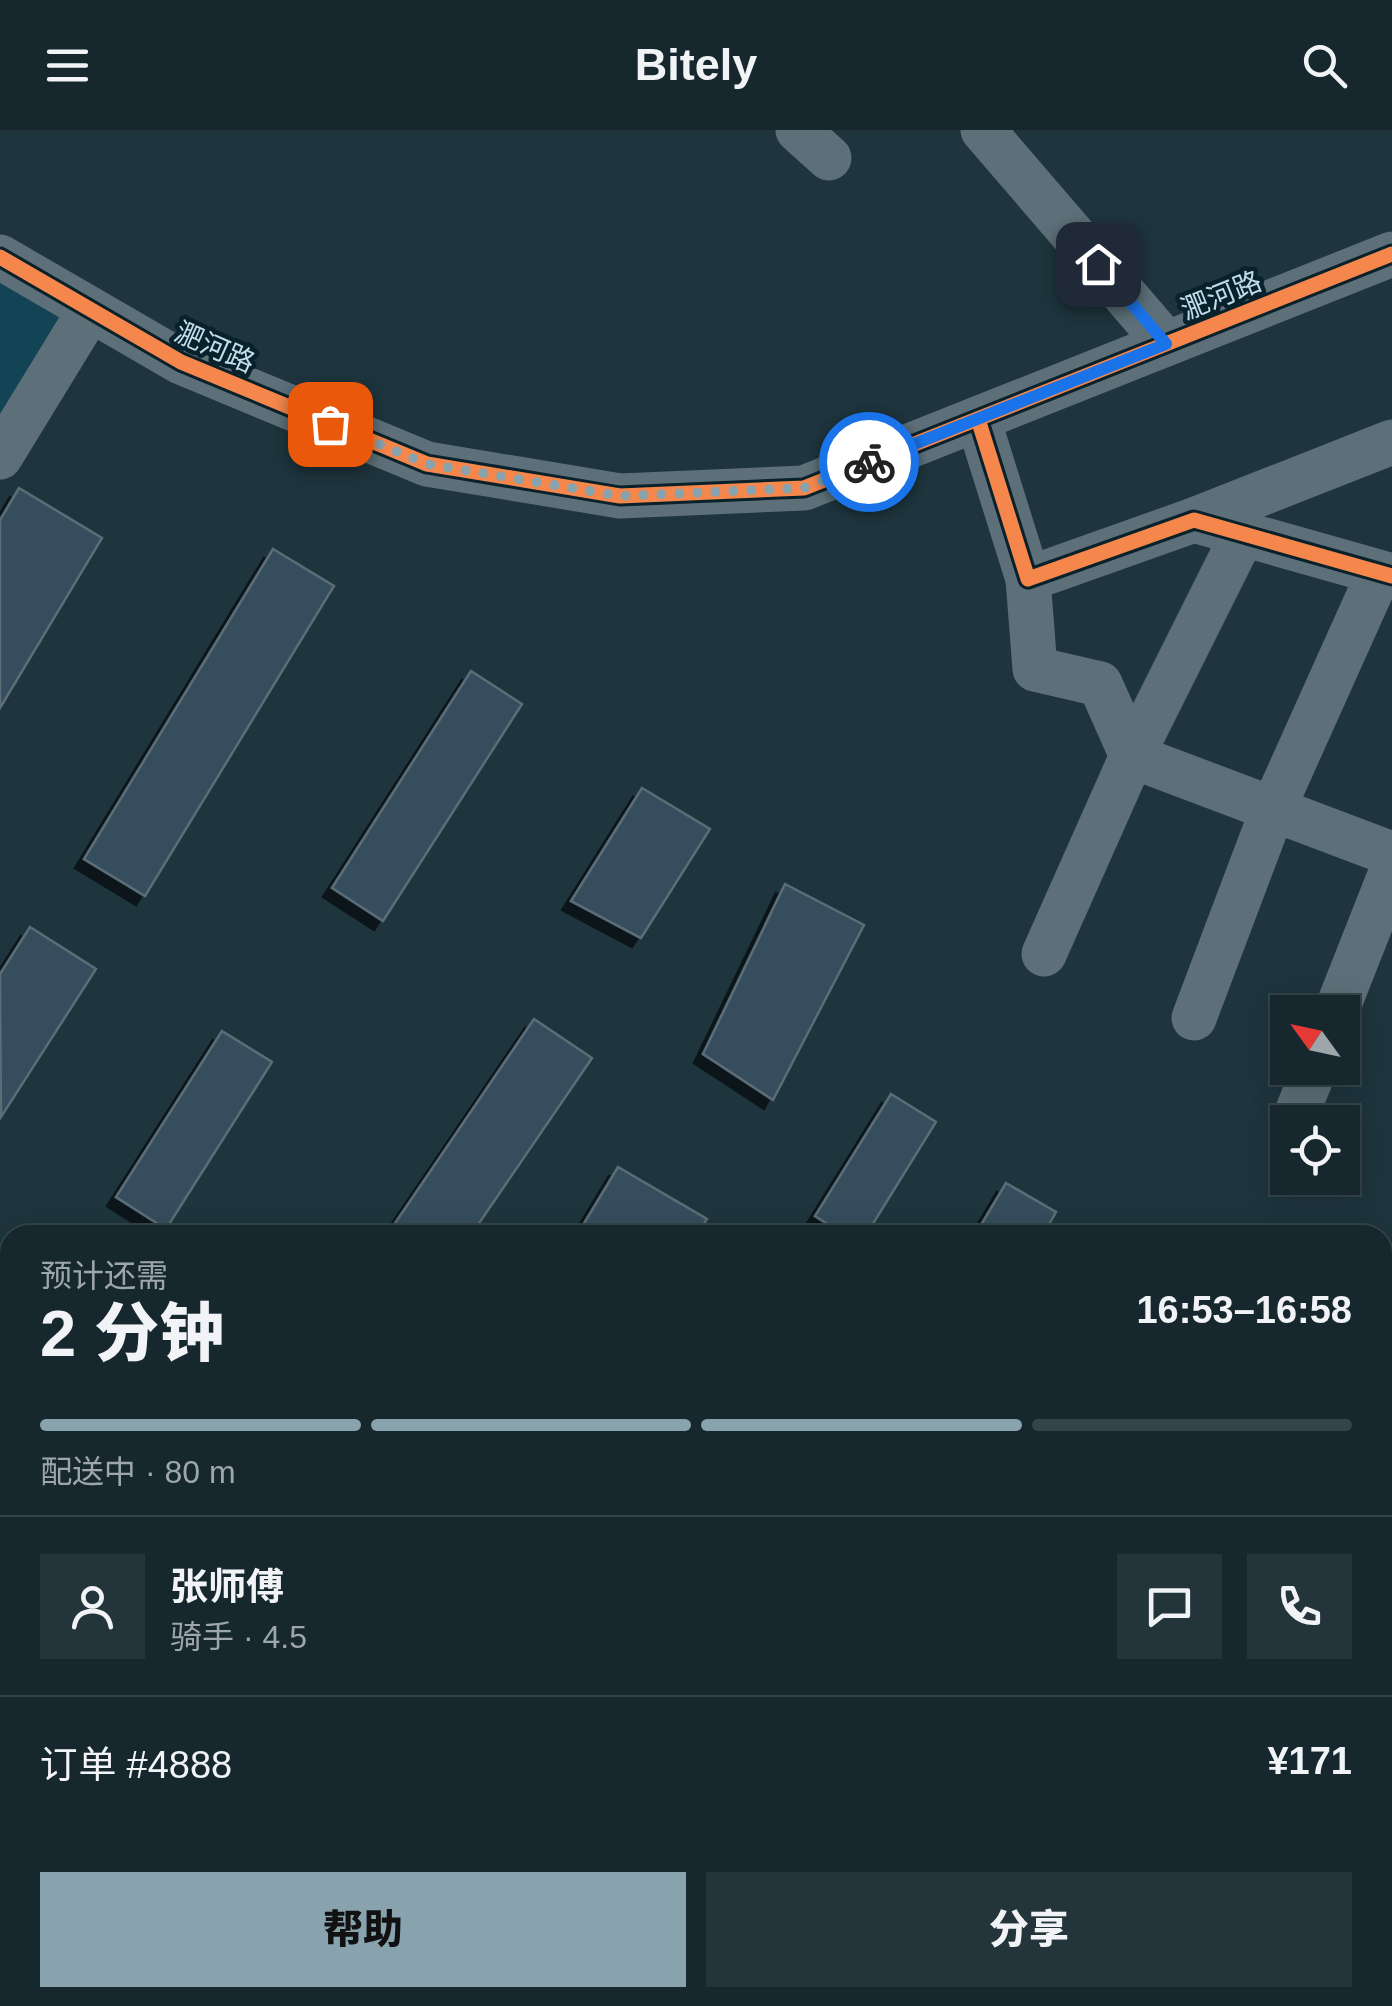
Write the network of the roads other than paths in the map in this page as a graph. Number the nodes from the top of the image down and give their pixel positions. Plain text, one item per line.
1 (983, 130) edge
2 (1392, 254) edge
3 (0, 257) edge
4 (90, 310) junction
5 (1166, 344) junction
6 (978, 418) junction
7 (1392, 442) edge
8 (0, 457) edge
9 (1194, 520) junction
10 (1243, 534) junction
11 (1386, 574) edge
12 (1028, 579) junction
13 (1132, 756) junction
14 (1273, 810) junction
15 (1392, 854) edge
16 (1392, 870) edge
17 (1044, 954) dead end
18 (1343, 995) edge
19 (1194, 1018) dead end

1 - 5 street
2 - 5 street, 淝河路
3 - 4 street, 淝河路
4 - 6 street, 淝河路
4 - 8 street
5 - 6 street, 淝河路
6 - 12 street
7 - 9 street
9 - 10 street
9 - 12 street
10 - 11 street
10 - 13 street
11 - 14 street
12 - 13 street
13 - 14 street
13 - 17 street
14 - 15 street
14 - 19 street
16 - 18 street

